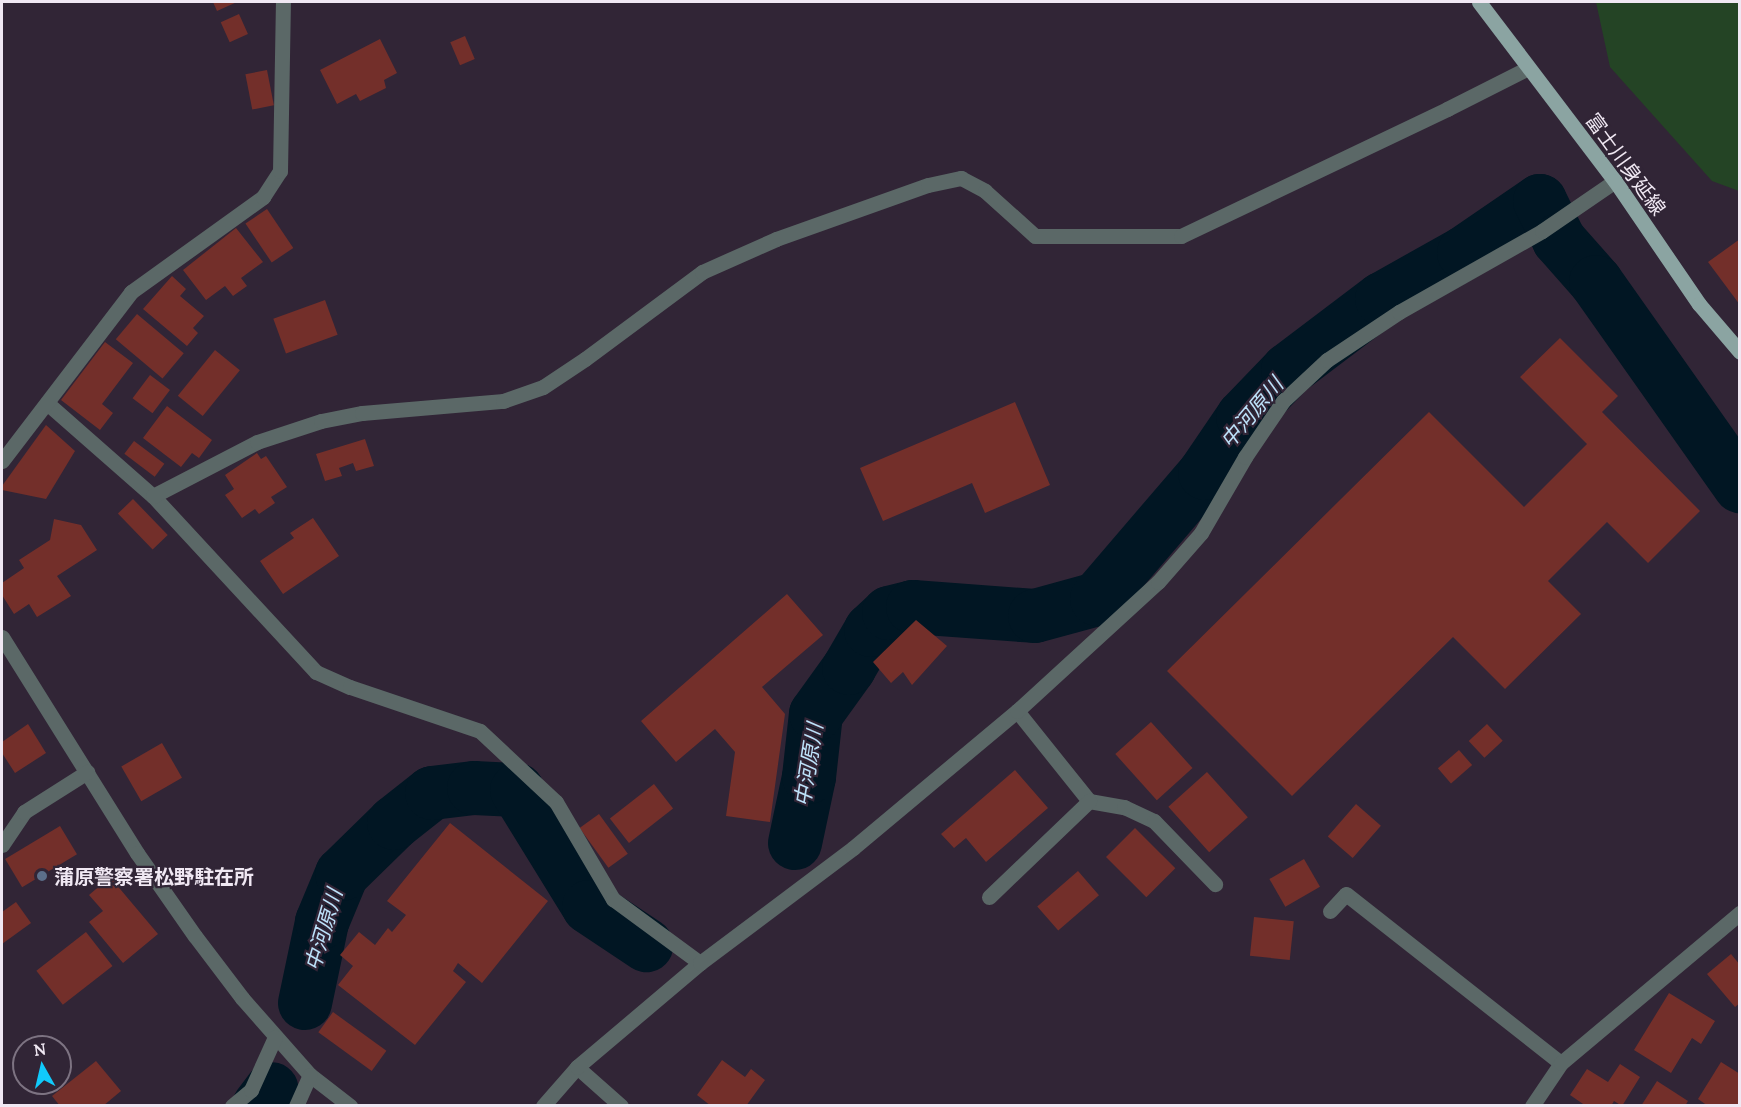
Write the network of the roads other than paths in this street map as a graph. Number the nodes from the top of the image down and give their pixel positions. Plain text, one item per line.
1 (283, 2) edge
2 (1479, 2) edge
3 (1528, 68) junction
4 (1615, 181) junction
5 (1740, 352) edge
6 (47, 403) junction
7 (2, 461) edge
8 (153, 496) junction
9 (2, 637) edge
10 (1017, 711) junction
11 (87, 772) junction
12 (1089, 801) junction
13 (2, 845) edge
14 (1215, 884) dead end
15 (989, 897) dead end
16 (1330, 911) dead end
17 (1740, 912) edge
18 (700, 963) junction
19 (275, 1037) junction
20 (1561, 1063) junction
21 (577, 1067) junction
22 (310, 1075) junction
23 (232, 1106) edge
24 (296, 1106) edge
25 (350, 1106) edge
26 (543, 1106) edge
27 (621, 1106) edge
28 (1532, 1106) edge

1 - 6 street
2 - 3 main road, 富士川身延線
3 - 4 main road, 富士川身延線
3 - 8 street
4 - 5 main road, 富士川身延線
4 - 10 street
6 - 7 street
6 - 8 street
8 - 18 street
9 - 11 street
10 - 12 street
10 - 18 street
11 - 13 street
11 - 19 street
12 - 14 street
12 - 15 street
16 - 20 street
17 - 20 street
18 - 21 street
19 - 22 street
19 - 23 street
20 - 28 street
21 - 26 street
21 - 27 street
22 - 24 street
22 - 25 street

